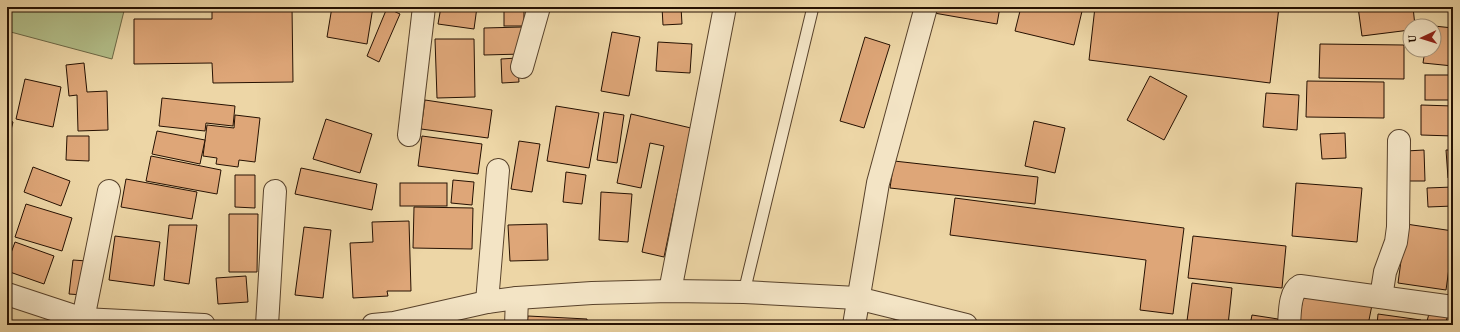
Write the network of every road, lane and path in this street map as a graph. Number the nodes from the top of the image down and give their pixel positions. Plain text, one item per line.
1 (424, 7) edge
2 (539, 7) edge
3 (725, 7) edge
4 (813, 7) edge
5 (926, 7) edge
6 (522, 67) dead end
7 (409, 135) dead end
8 (1399, 141) dead end
9 (498, 170) dead end
10 (109, 191) dead end
11 (276, 191) dead end
12 (670, 291) junction
13 (744, 292) junction
14 (7, 294) edge
15 (1381, 297) junction
16 (517, 298) junction
17 (858, 298) junction
18 (488, 302) junction
19 (1453, 307) edge
20 (83, 319) junction
21 (387, 324) edge
22 (196, 325) edge
23 (267, 325) edge
24 (516, 325) edge
25 (854, 325) edge
26 (966, 325) edge
27 (1289, 325) edge

1 - 7 street
2 - 6 street
3 - 12 street
4 - 13 lane
5 - 17 street
8 - 15 street
9 - 18 street
10 - 20 street
11 - 23 street
12 - 13 street
12 - 16 street
13 - 17 street
14 - 20 street
15 - 19 street
15 - 27 street
16 - 18 street
16 - 24 street
17 - 25 street
17 - 26 street
18 - 21 street
20 - 22 street

